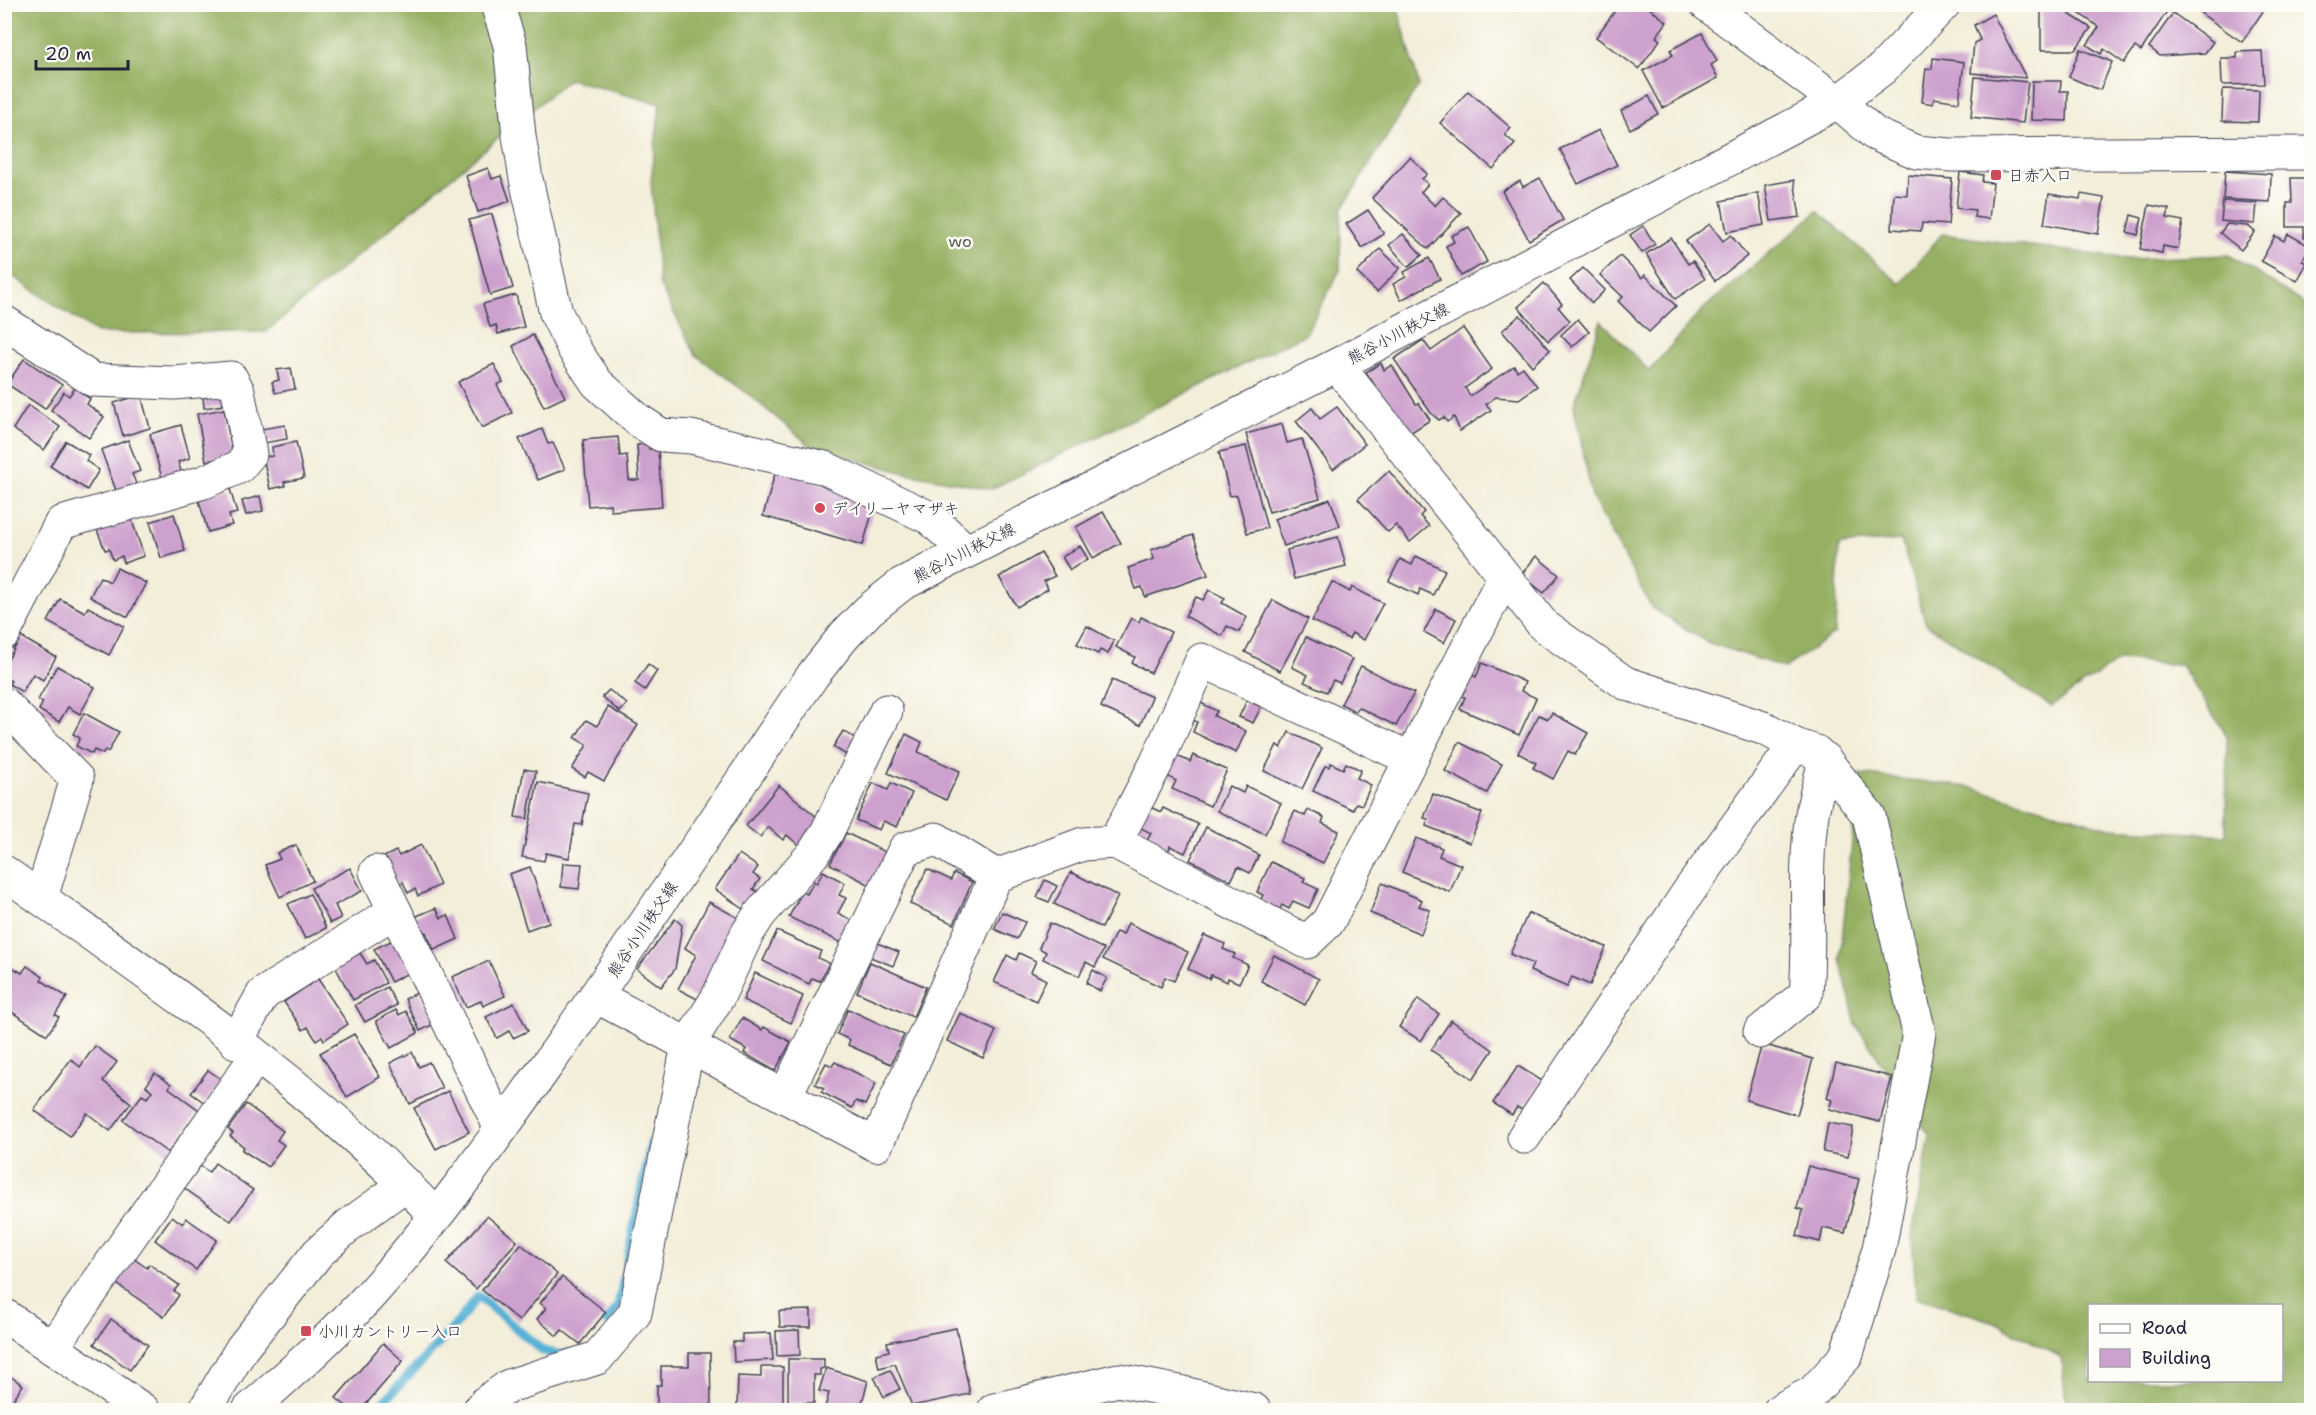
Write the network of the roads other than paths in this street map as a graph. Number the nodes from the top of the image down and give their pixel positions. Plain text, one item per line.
1 (497, 4) edge
2 (1706, 4) edge
3 (1944, 4) edge
4 (1838, 102) junction
5 (2312, 153) edge
6 (4, 322) edge
7 (1337, 365) junction
8 (966, 551) junction
9 (1504, 577) junction
10 (4, 633) edge
11 (4, 704) edge
12 (886, 711) dead end
13 (1795, 745) junction
14 (1411, 759) junction
15 (1825, 760) junction
16 (1115, 842) junction
17 (4, 872) edge
18 (376, 872) dead end
19 (996, 876) junction
20 (40, 898) junction
21 (395, 911) junction
22 (596, 996) junction
23 (1760, 1032) dead end
24 (688, 1045) junction
25 (246, 1050) junction
26 (785, 1096) junction
27 (501, 1129) junction
28 (1524, 1137) dead end
29 (406, 1184) junction
30 (435, 1215) junction
31 (4, 1315) edge
32 (52, 1348) junction
33 (492, 1408) edge
34 (143, 1410) edge
35 (205, 1410) edge
36 (249, 1410) edge
37 (994, 1410) edge
38 (1254, 1410) edge
39 (1780, 1410) edge

1 - 8 street
2 - 4 street
3 - 4 street, 熊谷小川秩父線
4 - 5 street
4 - 7 street, 熊谷小川秩父線
6 - 10 street
7 - 8 street, 熊谷小川秩父線
7 - 9 street
8 - 22 street, 熊谷小川秩父線
9 - 13 street
9 - 14 street
11 - 20 street
12 - 24 street
13 - 15 street
13 - 28 street
14 - 16 street
14 - 16 street
15 - 23 street
15 - 39 street
16 - 19 street
17 - 20 street
18 - 21 street
19 - 26 street
19 - 26 street
20 - 25 street
21 - 25 street
21 - 27 street
22 - 24 street
22 - 27 street, 熊谷小川秩父線
24 - 26 street
24 - 33 street
25 - 29 street
25 - 32 street
27 - 30 street, 熊谷小川秩父線
29 - 30 street
29 - 35 street
30 - 36 street, 熊谷小川秩父線
31 - 32 street
32 - 34 street
37 - 38 street

